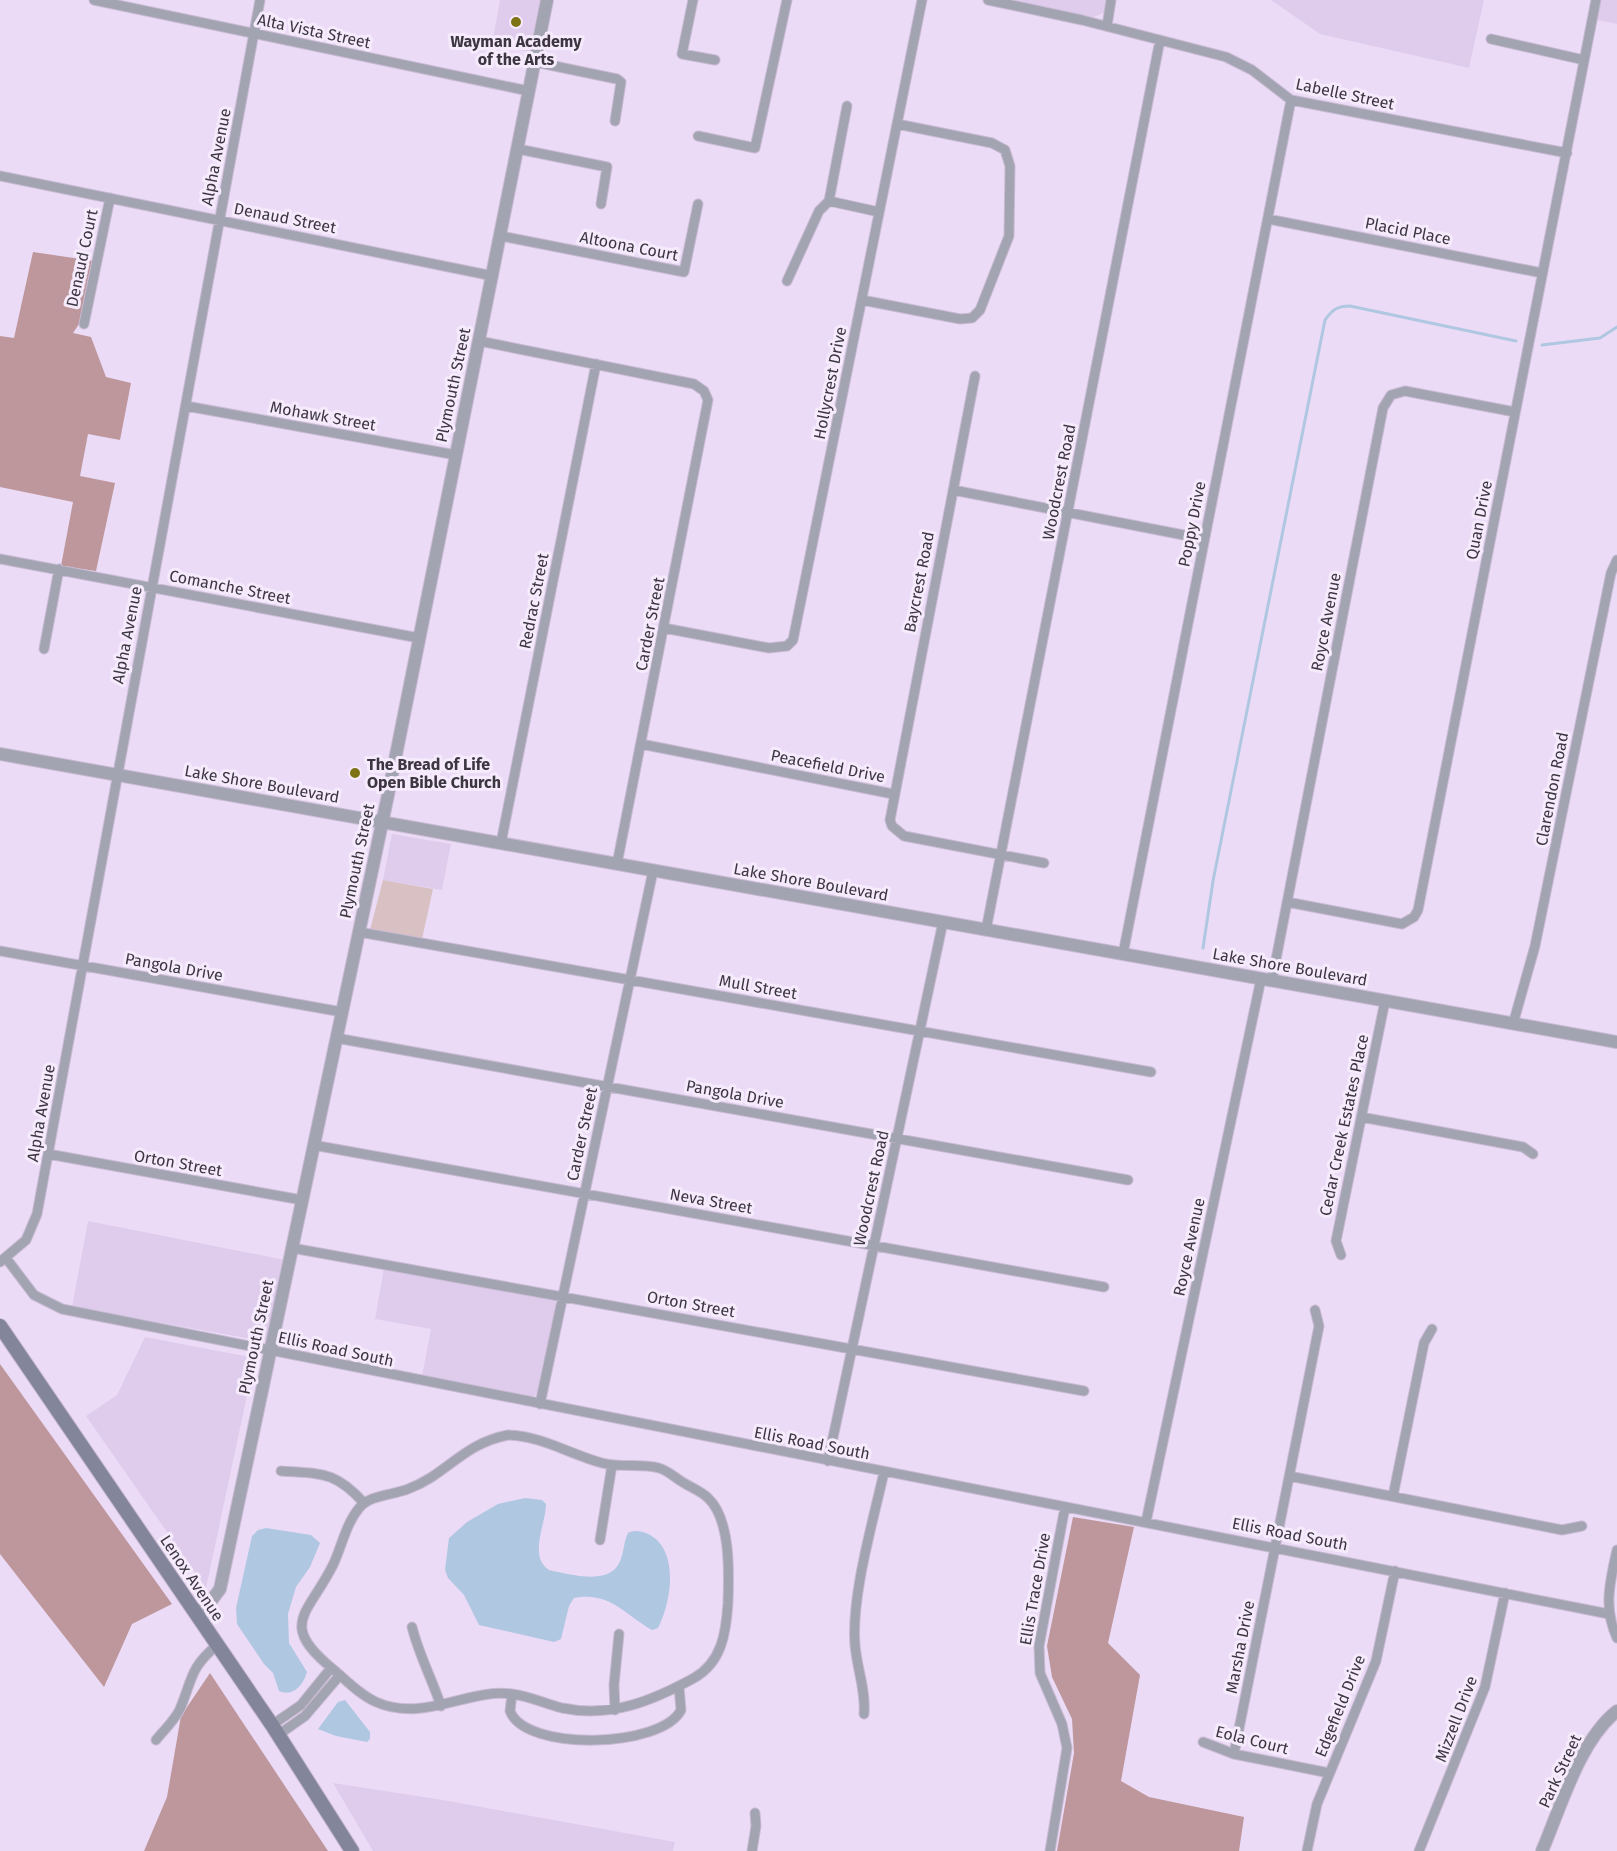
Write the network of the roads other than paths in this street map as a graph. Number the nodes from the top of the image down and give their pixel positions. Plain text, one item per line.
1 (93, 0) edge
2 (261, 0) edge
3 (548, 0) edge
4 (693, 0) edge
5 (787, 0) edge
6 (922, 0) edge
7 (988, 0) edge
8 (1111, 0) edge
9 (1596, 0) edge
10 (1107, 26) junction
11 (254, 34) junction
12 (1491, 39) dead end
13 (1160, 40) junction
14 (715, 60) dead end
15 (1584, 60) junction
16 (535, 62) junction
17 (529, 91) junction
18 (1291, 100) junction
19 (847, 106) dead end
20 (615, 122) dead end
21 (897, 124) junction
22 (698, 136) dead end
23 (518, 149) junction
24 (1566, 153) junction
25 (0, 176) edge
26 (110, 198) junction
27 (829, 201) junction
28 (601, 204) dead end
29 (698, 204) dead end
30 (879, 212) junction
31 (1268, 219) junction
32 (219, 221) junction
33 (501, 236) junction
34 (1542, 273) junction
35 (493, 276) junction
36 (787, 281) dead end
37 (862, 300) junction
38 (84, 324) dead end
39 (479, 341) junction
40 (596, 364) junction
41 (975, 376) dead end
42 (186, 406) junction
43 (1515, 412) junction
44 (456, 455) junction
45 (953, 490) junction
46 (1068, 512) junction
47 (1204, 539) junction
48 (0, 559) edge
49 (1617, 560) edge
50 (59, 569) junction
51 (151, 587) junction
52 (664, 628) junction
53 (419, 638) junction
54 (44, 649) dead end
55 (641, 744) junction
56 (0, 754) edge
57 (116, 775) junction
58 (893, 794) junction
59 (383, 823) junction
60 (501, 843) junction
61 (1001, 855) junction
62 (1044, 863) dead end
63 (617, 864) junction
64 (653, 871) junction
65 (1287, 902) junction
66 (943, 922) junction
67 (986, 930) junction
68 (359, 932) junction
69 (0, 951) edge
70 (1123, 954) junction
71 (83, 966) junction
72 (1266, 979) junction
73 (629, 980) junction
74 (1385, 1001) junction
75 (342, 1012) junction
76 (1513, 1024) junction
77 (920, 1030) junction
78 (336, 1038) junction
79 (1617, 1042) edge
80 (1151, 1072) dead end
81 (607, 1087) junction
82 (1361, 1117) junction
83 (897, 1138) junction
84 (313, 1145) junction
85 (48, 1154) junction
86 (1533, 1154) dead end
87 (1128, 1180) dead end
88 (585, 1193) junction
89 (302, 1200) junction
90 (874, 1245) junction
91 (292, 1248) junction
92 (1341, 1255) dead end
93 (3, 1260) edge
94 (1104, 1287) dead end
95 (563, 1296) junction
96 (1315, 1310) dead end
97 (0, 1326) edge
98 (1432, 1329) dead end
99 (852, 1348) junction
100 (270, 1350) junction
101 (1084, 1391) dead end
102 (540, 1404) junction
103 (828, 1461) junction
104 (612, 1465) junction
105 (281, 1471) dead end
106 (884, 1472) junction
107 (1289, 1476) junction
108 (1393, 1496) junction
109 (364, 1503) junction
110 (1065, 1507) junction
111 (1146, 1522) junction
112 (1582, 1526) dead end
113 (600, 1540) dead end
114 (1275, 1546) junction
115 (1617, 1550) edge
116 (1395, 1571) junction
117 (1505, 1593) junction
118 (196, 1613) junction
119 (1609, 1614) junction
120 (412, 1627) dead end
121 (619, 1634) dead end
122 (1617, 1638) edge
123 (218, 1645) junction
124 (331, 1668) junction
125 (340, 1675) junction
126 (679, 1687) junction
127 (512, 1694) junction
128 (441, 1706) junction
129 (615, 1710) junction
130 (1617, 1711) edge
131 (864, 1714) dead end
132 (275, 1730) junction
133 (156, 1740) dead end
134 (1203, 1742) dead end
135 (1234, 1754) junction
136 (1329, 1773) junction
137 (755, 1813) dead end
138 (352, 1851) edge
139 (752, 1851) edge
140 (1050, 1851) edge
141 (1306, 1851) edge
142 (1419, 1851) edge
143 (1542, 1851) edge

1 - 11 street, Alta Vista Street
2 - 11 street, Alpha Avenue
3 - 16 street, Plymouth Street
4 - 14 street
5 - 22 street
6 - 21 street, Hollycrest Drive
7 - 10 street, Labelle Street
8 - 10 street
9 - 15 street, Quan Drive
10 - 13 street, Labelle Street
11 - 17 street, Alta Vista Street
11 - 32 street, Alpha Avenue
12 - 15 street
13 - 18 street, Labelle Street
13 - 46 street, Woodcrest Road
15 - 24 street, Quan Drive
16 - 17 street, Plymouth Street
16 - 20 street
17 - 23 street, Plymouth Street
18 - 24 street, Labelle Street
18 - 31 street, Poppy Drive
19 - 27 street
21 - 30 street, Hollycrest Drive
21 - 37 street
23 - 28 street
23 - 33 street, Plymouth Street
24 - 34 street, Quan Drive
25 - 26 street, Denaud Street
26 - 32 street, Denaud Street
26 - 38 street, Denaud Court
27 - 30 street
27 - 36 street
29 - 33 street, Altoona Court
30 - 37 street, Hollycrest Drive
31 - 34 street, Placid Place
31 - 47 street, Poppy Drive
32 - 35 street, Denaud Street
32 - 42 street, Alpha Avenue
33 - 35 street, Plymouth Street
34 - 43 street, Quan Drive
35 - 39 street, Plymouth Street
37 - 52 street, Hollycrest Drive
39 - 40 street
39 - 44 street, Plymouth Street
40 - 52 street, Carder Street
40 - 60 street, Redrac Street
41 - 45 street, Baycrest Road
42 - 44 street, Mohawk Street
42 - 51 street, Alpha Avenue
43 - 65 street, Royce Avenue
43 - 65 street, Quan Drive
44 - 53 street, Plymouth Street
45 - 46 street
45 - 58 street, Baycrest Road
46 - 47 street
46 - 61 street, Woodcrest Road
47 - 70 street, Poppy Drive
48 - 50 street, Comanche Street
49 - 76 street, Clarendon Road
50 - 51 street, Comanche Street
50 - 54 street
51 - 53 street, Comanche Street
51 - 57 street, Alpha Avenue
52 - 55 street, Carder Street
53 - 59 street, Plymouth Street
55 - 58 street, Peacefield Drive
55 - 63 street, Carder Street
56 - 57 street, Lake Shore Boulevard
57 - 59 street, Lake Shore Boulevard
57 - 71 street, Alpha Avenue
58 - 61 street, Peacefield Drive
59 - 60 street, Lake Shore Boulevard
59 - 68 street, Plymouth Street
60 - 63 street, Lake Shore Boulevard
61 - 62 street, Peacefield Drive
61 - 67 street, Woodcrest Road
63 - 64 street, Lake Shore Boulevard
64 - 66 street, Lake Shore Boulevard
64 - 73 street, Carder Street
65 - 72 street, Royce Avenue
66 - 67 street, Lake Shore Boulevard
66 - 77 street, Woodcrest Road
67 - 70 street, Lake Shore Boulevard
68 - 73 street, Mull Street
68 - 75 street, Plymouth Street
69 - 71 street, Pangola Drive
70 - 72 street, Lake Shore Boulevard
71 - 75 street, Pangola Drive
71 - 85 street, Alpha Avenue
72 - 74 street, Lake Shore Boulevard
72 - 111 street, Royce Avenue
73 - 77 street, Mull Street
73 - 81 street, Carder Street
74 - 76 street, Lake Shore Boulevard
74 - 82 street, Cedar Creek Estates Place
75 - 78 street, Plymouth Street
76 - 79 street, Lake Shore Boulevard
77 - 80 street, Mull Street
77 - 83 street, Woodcrest Road
78 - 81 street, Pangola Drive
78 - 84 street, Plymouth Street
81 - 83 street, Pangola Drive
81 - 88 street, Carder Street
82 - 86 street
82 - 92 street, Cedar Creek Estates Place
83 - 87 street, Pangola Drive
83 - 90 street, Woodcrest Road
84 - 88 street, Neva Street
84 - 89 street, Plymouth Street
85 - 89 street, Orton Street
85 - 93 street, Alpha Avenue
88 - 90 street, Neva Street
88 - 95 street, Carder Street
89 - 91 street, Plymouth Street
90 - 94 street, Neva Street
90 - 99 street, Woodcrest Road
91 - 95 street, Orton Street
91 - 100 street, Plymouth Street
93 - 100 street, Ellis Road South
95 - 99 street, Orton Street
95 - 102 street, Carder Street
96 - 107 street, Marsha Drive
97 - 118 main road, Lenox Avenue
98 - 108 street
99 - 101 street, Orton Street
99 - 103 street, Woodcrest Road
100 - 102 street, Ellis Road South
100 - 118 street, Plymouth Street
102 - 103 street, Ellis Road South
103 - 106 street, Ellis Road South
104 - 109 street
104 - 113 street
104 - 126 street
105 - 109 street
106 - 110 street, Ellis Road South
106 - 131 street
107 - 108 street
107 - 114 street, Marsha Drive
108 - 112 street
109 - 124 street
110 - 111 street, Ellis Road South
110 - 140 street, Ellis Trace Drive
111 - 114 street, Ellis Road South
114 - 116 street, Ellis Road South
114 - 135 street, Marsha Drive
115 - 119 street
116 - 117 street, Ellis Road South
116 - 136 street, Edgefield Drive
117 - 119 street, Ellis Road South
117 - 142 street, Mizzell Drive
118 - 123 main road, Lenox Avenue
119 - 122 street
120 - 128 street
121 - 129 street
123 - 132 main road, Lenox Avenue
123 - 133 street
124 - 125 street
124 - 132 street
125 - 128 street
125 - 132 street
126 - 127 street
126 - 129 street
127 - 128 street
127 - 129 street
130 - 143 street, Park Street
132 - 138 main road, Lenox Avenue
134 - 135 street, Eola Court
135 - 136 street, Eola Court
136 - 141 street, Edgefield Drive
137 - 139 street

